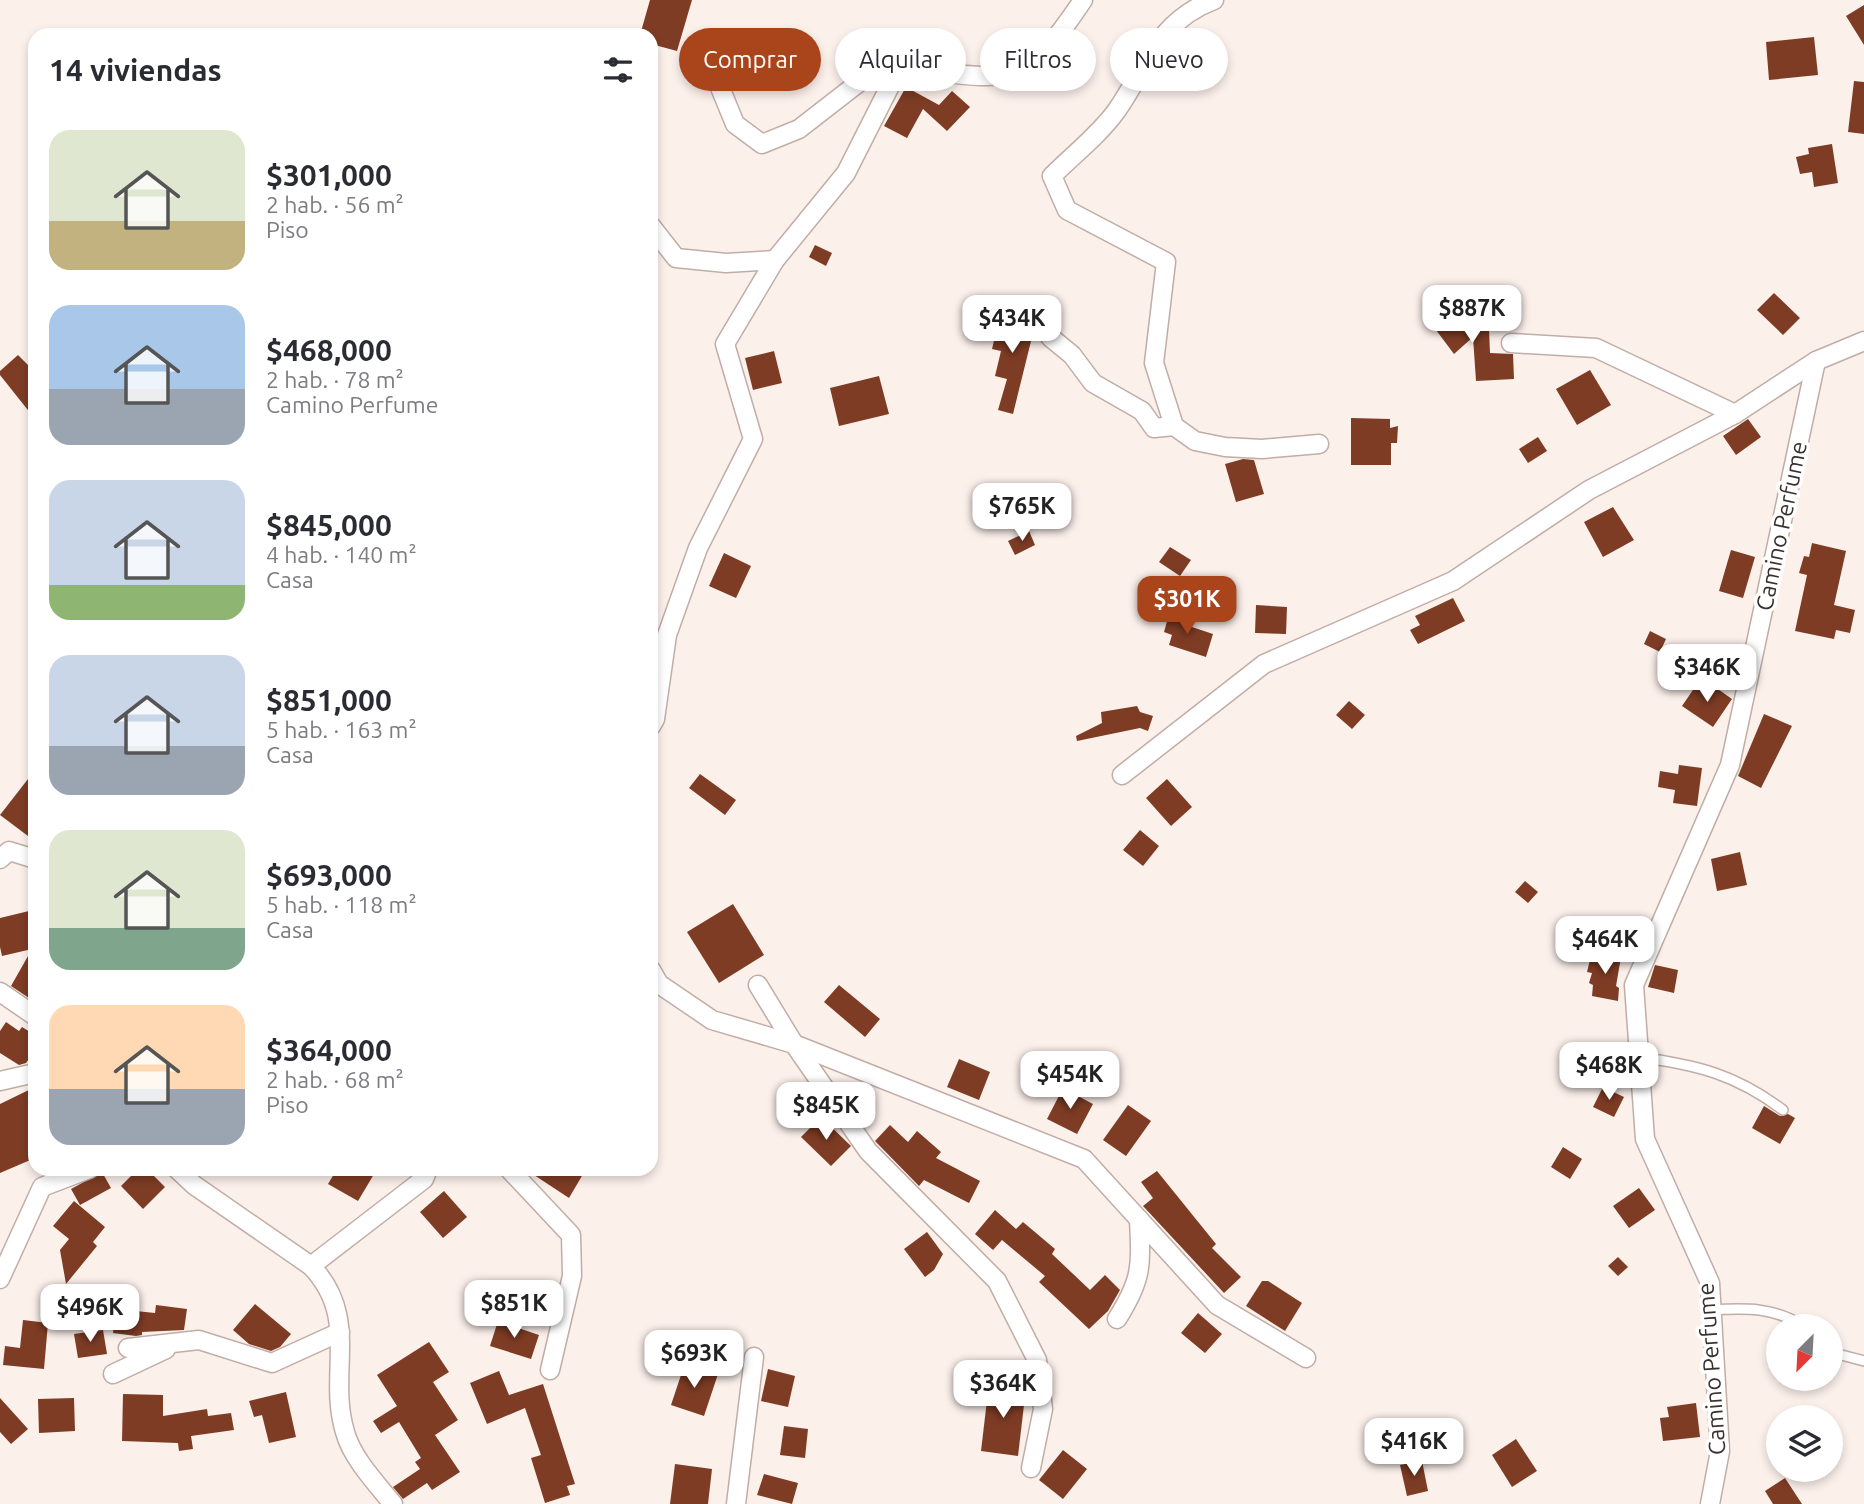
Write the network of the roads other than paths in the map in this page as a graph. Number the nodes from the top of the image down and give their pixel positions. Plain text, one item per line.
1 (1083, 0) edge
2 (1214, 0) edge
3 (966, 76) edge
4 (721, 91) edge
5 (848, 91) edge
6 (888, 91) edge
7 (658, 235) edge
8 (775, 260) junction
9 (1050, 337) dead end
10 (1864, 341) edge
11 (1523, 349) dead end
12 (1816, 361) junction
13 (1735, 414) junction
14 (1174, 426) junction
15 (1319, 444) dead end
16 (659, 634) edge
17 (658, 655) edge
18 (1122, 775) dead end
19 (28, 857) edge
20 (0, 859) edge
21 (658, 982) edge
22 (758, 985) dead end
23 (0, 992) edge
24 (28, 1011) edge
25 (794, 1044) junction
26 (1639, 1057) junction
27 (28, 1075) edge
28 (0, 1081) edge
29 (1783, 1110) dead end
30 (71, 1176) edge
31 (185, 1176) edge
32 (425, 1176) edge
33 (516, 1176) edge
34 (1139, 1219) junction
35 (311, 1266) junction
36 (0, 1279) edge
37 (1712, 1310) junction
38 (1781, 1314) edge
39 (1117, 1319) dead end
40 (340, 1332) junction
41 (179, 1342) junction
42 (128, 1348) dead end
43 (1843, 1355) edge
44 (754, 1357) dead end
45 (1306, 1358) dead end
46 (1864, 1361) edge
47 (551, 1370) dead end
48 (113, 1374) dead end
49 (1031, 1468) dead end
50 (393, 1504) edge
51 (736, 1504) edge
52 (1710, 1504) edge

1 - 3 street
2 - 14 street
4 - 5 street
6 - 8 street
7 - 8 street
8 - 16 street
9 - 14 street
10 - 12 street
11 - 13 street
12 - 13 street
12 - 26 street, Camino Perfume
13 - 18 street
14 - 15 street
16 - 17 street
19 - 20 street
21 - 25 street
22 - 25 street
23 - 24 street
25 - 34 street
25 - 49 street
26 - 29 lane
26 - 37 street, Camino Perfume
27 - 28 street
30 - 36 street
31 - 35 street
32 - 35 street
33 - 47 street
34 - 39 street
34 - 45 street
35 - 40 street
37 - 38 lane
37 - 52 street, Camino Perfume
40 - 41 street
40 - 50 street
41 - 42 street
41 - 48 street
43 - 46 lane
44 - 51 street

